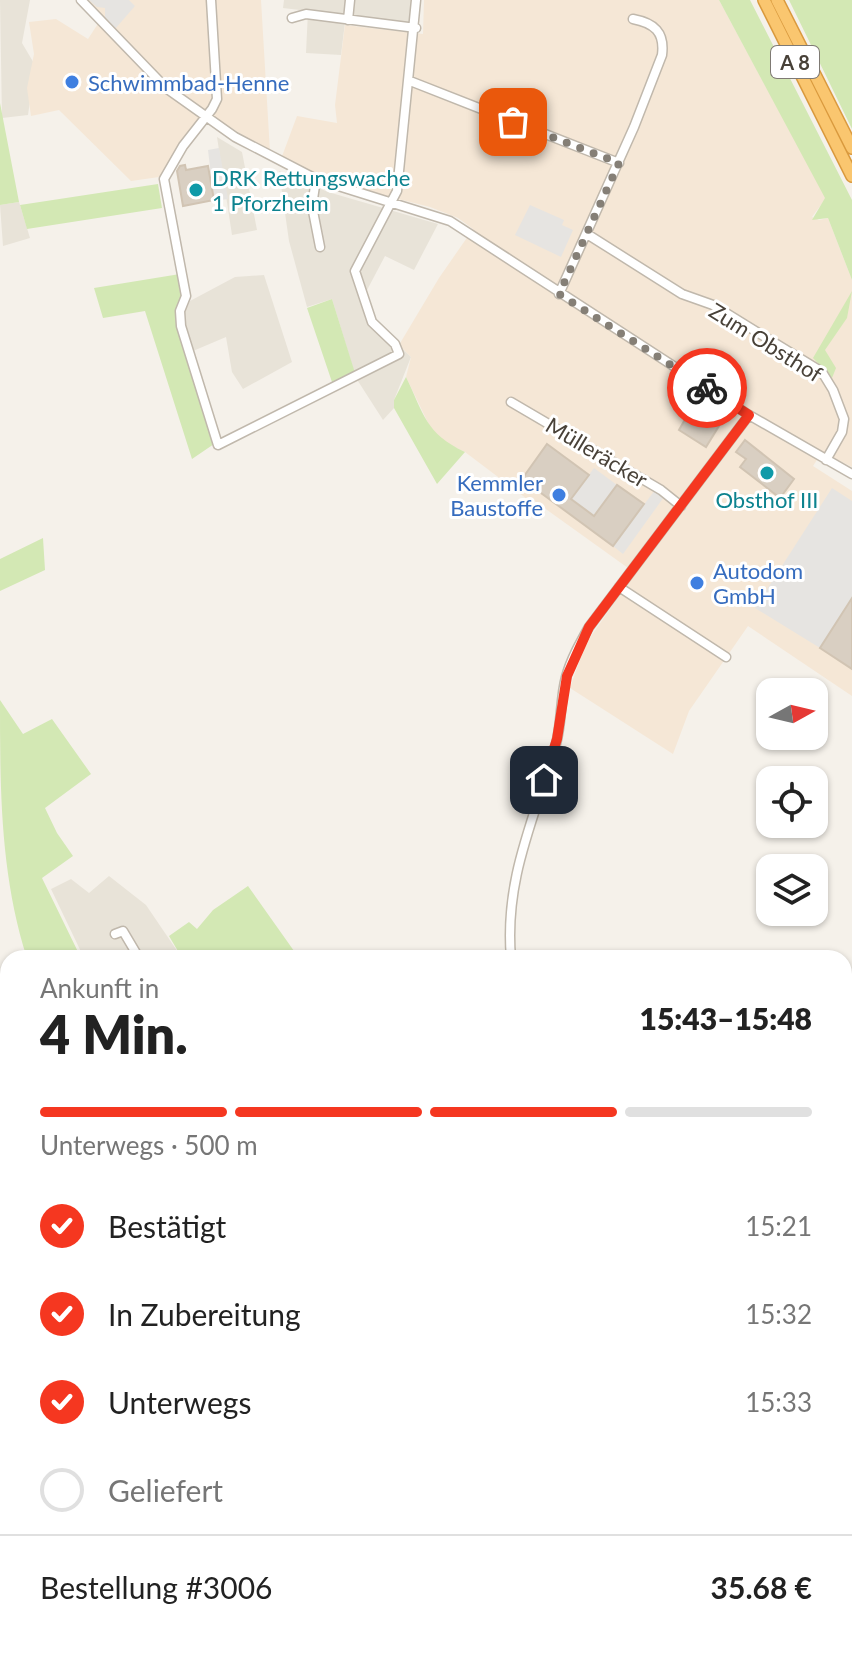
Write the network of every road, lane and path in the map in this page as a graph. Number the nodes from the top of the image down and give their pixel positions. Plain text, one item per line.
1 (81, 0) edge
2 (211, 0) edge
3 (350, 0) edge
4 (416, 0) edge
5 (764, 0) edge
6 (777, 0) edge
7 (292, 18) dead end
8 (633, 19) dead end
9 (348, 20) junction
10 (416, 28) junction
11 (410, 81) junction
12 (204, 118) junction
13 (852, 148) edge
14 (619, 163) junction
15 (852, 176) edge
16 (316, 179) junction
17 (391, 203) junction
18 (587, 234) junction
19 (320, 247) dead end
20 (559, 294) junction
21 (511, 402) dead end
22 (749, 415) junction
23 (826, 460) junction
24 (852, 474) edge
25 (681, 506) junction
26 (619, 587) junction
27 (726, 657) dead end
28 (115, 934) dead end
29 (134, 950) edge
30 (511, 950) edge

1 - 12 street
2 - 12 street
3 - 9 street
4 - 10 street
5 - 15 highway, A 8
6 - 13 highway, A 8
7 - 9 street
8 - 14 street
9 - 10 street
10 - 11 street
11 - 14 street
11 - 17 street
12 - 16 street
12 - 17 street
14 - 18 street
16 - 17 street
16 - 19 street
17 - 20 street
18 - 20 street
18 - 23 street, Zum Obsthof
20 - 22 street
21 - 25 street, Mülleräcker
22 - 23 street
22 - 25 street
23 - 24 street
25 - 26 street
26 - 27 street
26 - 30 street
28 - 29 street

